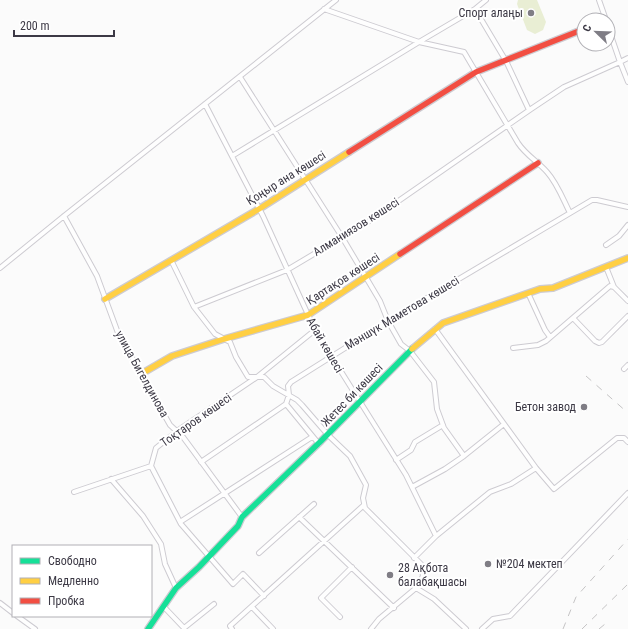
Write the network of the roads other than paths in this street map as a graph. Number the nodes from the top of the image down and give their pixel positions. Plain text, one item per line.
1 (336, 0) edge
2 (486, 0) edge
3 (599, 0) edge
4 (324, 9) junction
5 (475, 9) junction
6 (603, 12) edge
7 (576, 32) edge
8 (419, 42) junction
9 (616, 50) edge
10 (628, 58) edge
11 (506, 61) junction
12 (620, 62) junction
13 (476, 72) junction
14 (240, 77) junction
15 (628, 82) edge
16 (205, 104) junction
17 (529, 110) junction
18 (507, 126) junction
19 (275, 131) junction
20 (232, 156) junction
21 (538, 163) junction
22 (306, 180) junction
23 (628, 207) edge
24 (259, 209) junction
25 (570, 213) junction
26 (64, 216) junction
27 (628, 225) edge
28 (342, 237) junction
29 (606, 245) dead end
30 (628, 258) edge
31 (171, 260) junction
32 (606, 267) junction
33 (0, 268) edge
34 (287, 270) junction
35 (366, 277) junction
36 (614, 287) junction
37 (528, 293) junction
38 (105, 299) junction
39 (628, 301) edge
40 (194, 307) junction
41 (308, 315) junction
42 (628, 316) edge
43 (573, 318) junction
44 (388, 321) junction
45 (435, 329) junction
46 (315, 330) junction
47 (550, 337) junction
48 (224, 339) junction
49 (512, 348) dead end
50 (410, 351) junction
51 (331, 356) junction
52 (141, 374) junction
53 (257, 377) junction
54 (289, 395) junction
55 (360, 402) junction
56 (286, 404) junction
57 (504, 424) junction
58 (443, 425) junction
59 (177, 431) junction
60 (328, 435) junction
61 (312, 437) junction
62 (628, 442) edge
63 (319, 444) junction
64 (464, 456) junction
65 (396, 460) junction
66 (201, 462) junction
67 (151, 466) junction
68 (536, 468) junction
69 (110, 479) junction
70 (412, 487) junction
71 (74, 492) dead end
72 (628, 493) edge
73 (224, 494) junction
74 (314, 504) dead end
75 (364, 505) junction
76 (299, 516) junction
77 (242, 517) junction
78 (180, 522) junction
79 (436, 536) junction
80 (324, 541) junction
81 (259, 554) dead end
82 (209, 557) junction
83 (414, 558) junction
84 (352, 567) junction
85 (176, 588) junction
86 (416, 588) junction
87 (264, 596) junction
88 (0, 604) edge
89 (214, 604) dead end
90 (164, 607) junction
91 (252, 607) junction
92 (394, 608) junction
93 (12, 612) edge
94 (18, 617) edge
95 (340, 617) dead end
96 (35, 629) edge
97 (148, 629) edge
98 (232, 629) edge
99 (273, 629) edge
100 (371, 629) edge
101 (466, 629) edge
102 (482, 629) edge

1 - 4 street
2 - 5 street
3 - 6 street
4 - 8 street
4 - 14 street
5 - 8 street
5 - 11 street
7 - 11 street, Қоңыр ана көшесі
8 - 13 street
8 - 19 street
9 - 12 street
10 - 12 street, Алманиязов көшесі
11 - 13 street, Қоңыр ана көшесі
11 - 17 street
12 - 15 street
12 - 17 street, Алманиязов көшесі
13 - 18 street
13 - 22 street, Қоңыр ана көшесі
14 - 16 street
14 - 19 street
16 - 20 street, Абай көшесі
16 - 26 street
17 - 18 street, Алманиязов көшесі
18 - 21 street
18 - 28 street, Алманиязов көшесі
19 - 20 street
19 - 22 street
20 - 24 street, Абай көшесі
21 - 25 street
21 - 35 street, Қартақов көшесі
22 - 24 street, Қоңыр ана көшесі
22 - 28 street
23 - 25 street, Мәншүк Маметова көшесі
24 - 31 street, Қоңыр ана көшесі
24 - 34 street, Абай көшесі
25 - 44 street, Мәншүк Маметова көшесі
26 - 33 street
26 - 38 street, улица Бигелдинова
27 - 29 street
28 - 34 street, Алманиязов көшесі
28 - 35 street
30 - 32 street, Жетес би көшесі
31 - 38 street, Қоңыр ана көшесі
31 - 40 street
32 - 36 street
32 - 37 street, Жетес би көшесі
34 - 40 street, Алманиязов көшесі
34 - 41 street, Абай көшесі
35 - 41 street, Қартақов көшесі
35 - 44 street
36 - 39 street
36 - 43 street
37 - 45 street, Жетес би көшесі
37 - 47 street
38 - 52 street, улица Бигелдинова
40 - 48 street
41 - 46 street, Абай көшесі
41 - 48 street, Қартақов көшесі
42 - 43 street
43 - 47 street
44 - 50 street
44 - 51 street, Мәншүк Маметова көшесі
45 - 50 street, Жетес би көшесі
45 - 57 street
46 - 51 street, Абай көшесі
46 - 53 street, Тоқтаров көшесі
47 - 49 street
48 - 52 street, Қартақов көшесі
48 - 53 street
50 - 55 street, Жетес би көшесі
50 - 58 street
51 - 54 street, Мәншүк Маметова көшесі
51 - 55 street, Абай көшесі
52 - 59 street, улица Бигелдинова
53 - 54 street
53 - 59 street, Тоқтаров көшесі
54 - 56 street, Мәншүк Маметова көшесі
54 - 60 street
55 - 60 street, Жетес би көшесі
55 - 65 street, Абай көшесі
56 - 61 street
56 - 66 street
57 - 64 street
57 - 68 street
58 - 64 street
58 - 65 street
59 - 66 street, улица Бигелдинова
59 - 67 street, Тоқтаров көшесі
60 - 63 street, Жетес би көшесі
60 - 75 street
61 - 63 street
61 - 73 street
62 - 68 street
63 - 77 street, Жетес би көшесі
64 - 70 street
65 - 70 street, Абай көшесі
66 - 73 street, улица Бигелдинова
67 - 69 street
67 - 78 street
68 - 79 street
69 - 71 street
69 - 85 street
70 - 79 street, Абай көшесі
72 - 102 street
73 - 77 street, улица Бигелдинова
73 - 78 street
74 - 76 street
75 - 80 street
75 - 83 street
76 - 80 street
76 - 81 street
77 - 82 street, Жетес би көшесі
78 - 82 street
79 - 83 street
80 - 84 street
80 - 87 street
82 - 85 street, Жетес би көшесі
82 - 87 street
83 - 86 street
84 - 92 street
84 - 95 street
85 - 90 street, Жетес би көшесі
86 - 92 street
86 - 101 street
87 - 91 street
88 - 93 street
89 - 90 street
90 - 97 street, Жетес би көшесі
91 - 98 street
91 - 99 street
92 - 100 street
94 - 96 street

